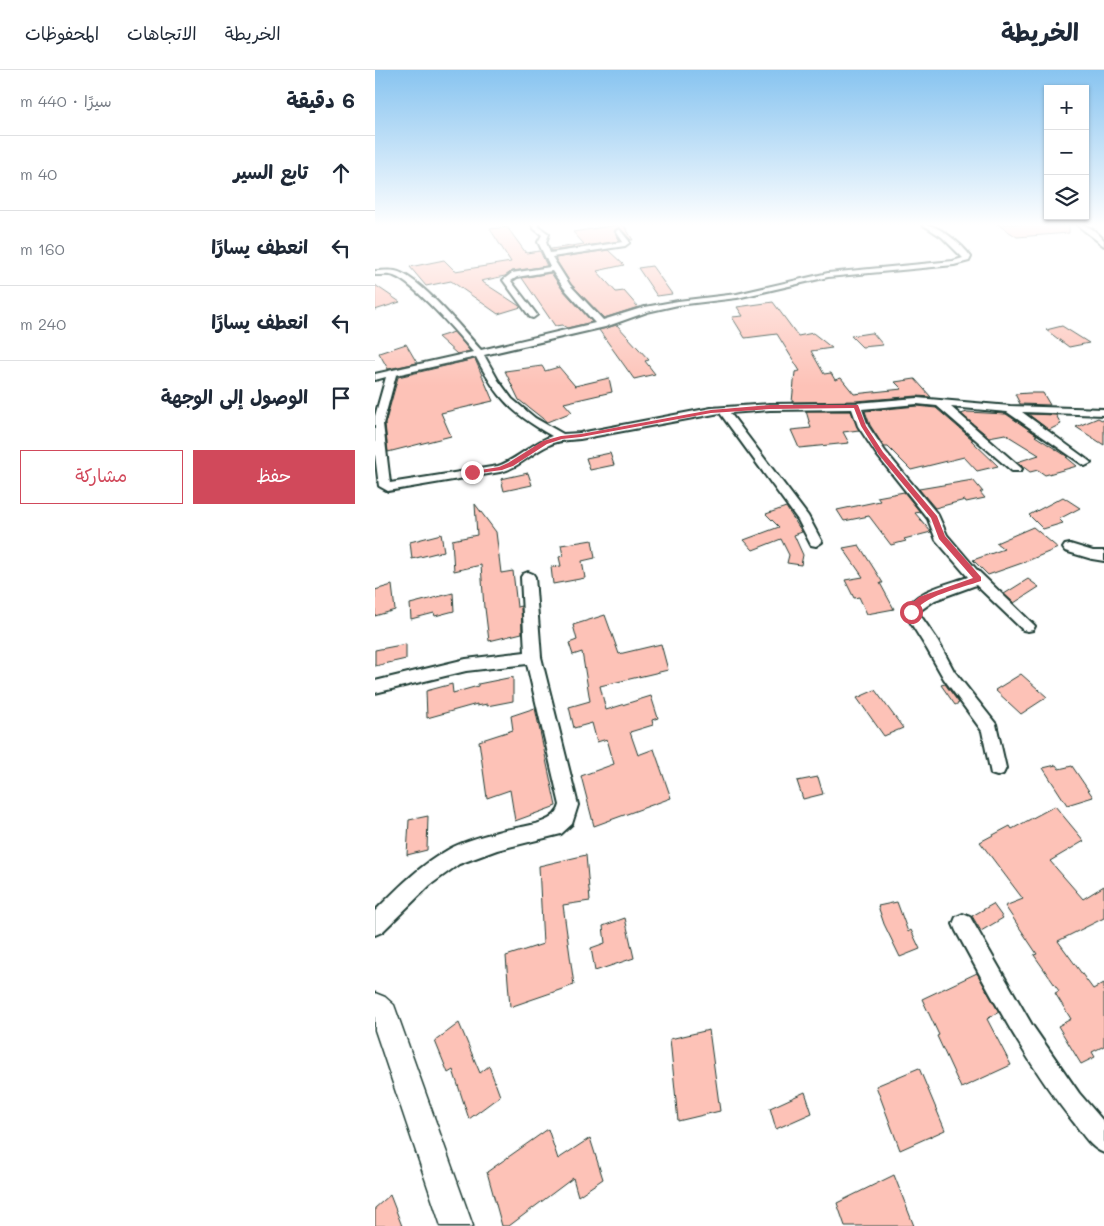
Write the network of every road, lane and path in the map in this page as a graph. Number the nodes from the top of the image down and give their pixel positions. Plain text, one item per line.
1 (405, 278) edge
2 (510, 278) edge
3 (559, 278) edge
4 (816, 278) edge
5 (533, 315) dead end
6 (602, 325) junction
7 (478, 352) junction
8 (392, 373) junction
9 (375, 377) edge
10 (939, 402) junction
11 (856, 406) junction
12 (1010, 409) junction
13 (723, 410) junction
14 (1104, 412) edge
15 (561, 437) junction
16 (1085, 463) dead end
17 (1017, 469) dead end
18 (378, 471) edge
19 (816, 542) dead end
20 (1070, 548) dead end
21 (1104, 556) edge
22 (528, 577) dead end
23 (978, 579) junction
24 (1028, 626) dead end
25 (533, 657) junction
26 (375, 687) edge
27 (997, 768) dead end
28 (963, 924) dead end
29 (375, 925) edge
30 (375, 1007) edge
31 (1104, 1141) edge
32 (457, 1226) edge

1 - 7 street
2 - 5 street
3 - 6 street
4 - 6 street
6 - 7 street
7 - 8 street
7 - 15 street
8 - 9 street
8 - 18 street
10 - 11 street
10 - 12 street
10 - 17 street
11 - 13 street
11 - 23 street
12 - 14 street
12 - 16 street
13 - 15 street
13 - 19 street
15 - 18 street
20 - 21 street
22 - 25 street
23 - 24 street
23 - 27 street
25 - 26 street
25 - 29 street
28 - 31 street
30 - 32 street

